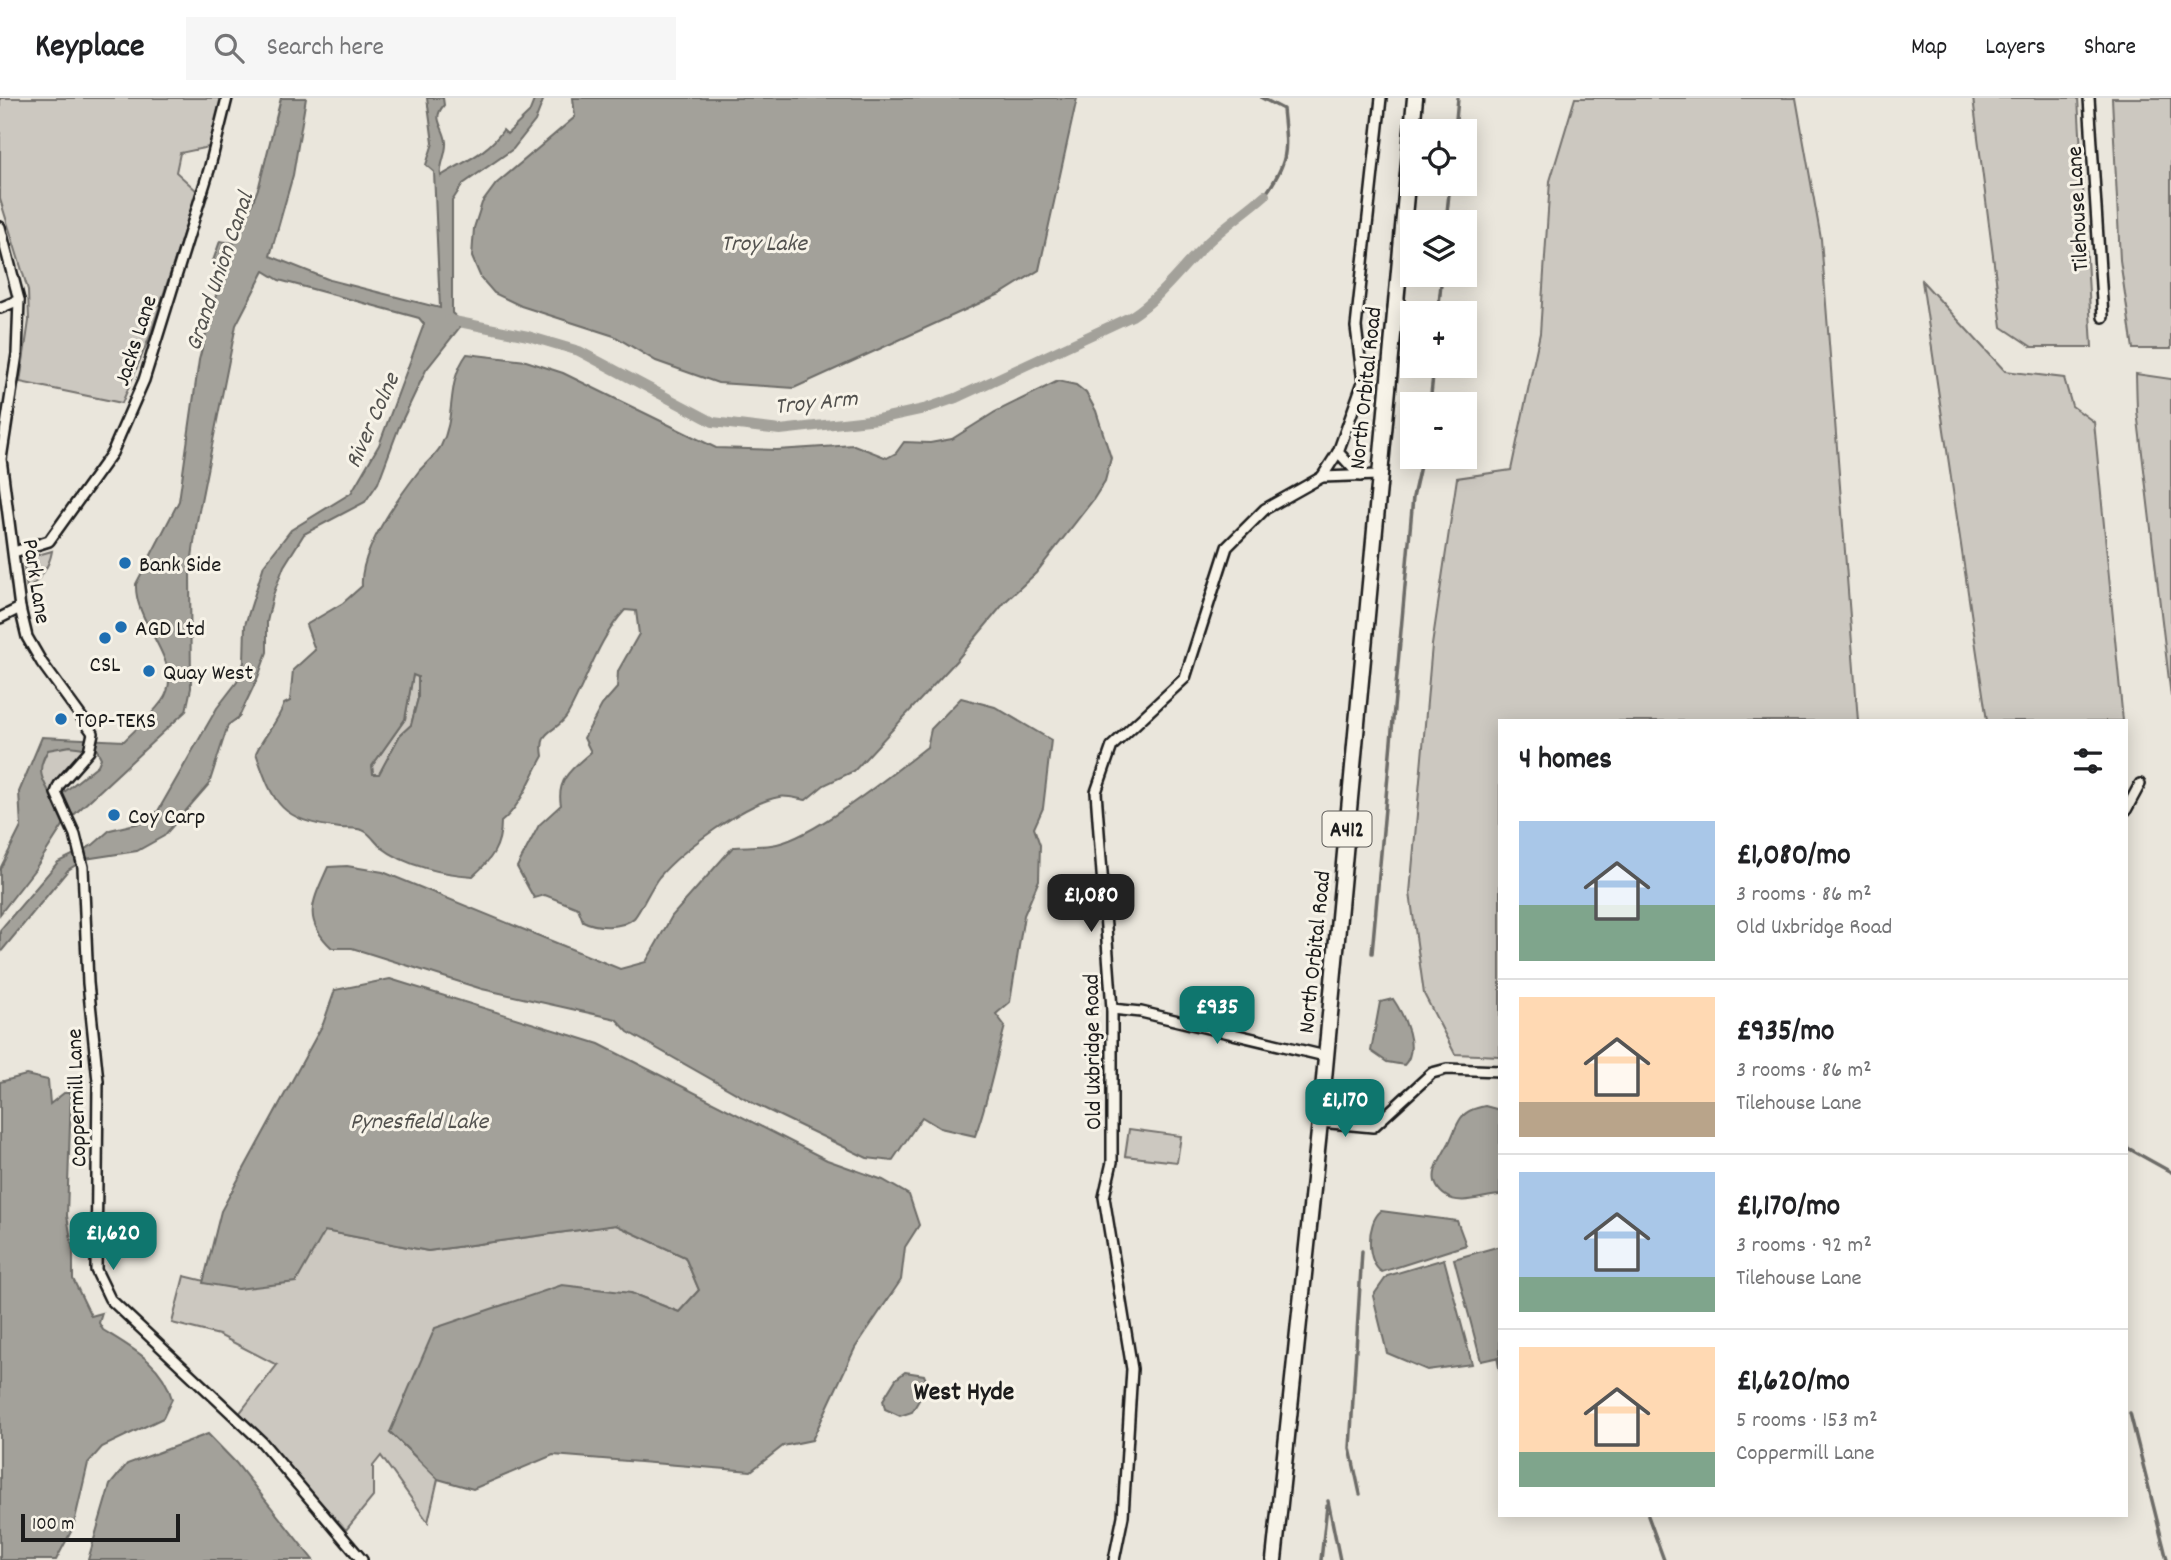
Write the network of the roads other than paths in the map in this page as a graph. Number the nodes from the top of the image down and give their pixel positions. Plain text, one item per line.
1 (227, 98) edge
2 (1381, 98) edge
3 (1415, 98) edge
4 (2090, 98) edge
5 (0, 227) edge
6 (19, 300) junction
7 (0, 309) edge
8 (2103, 317) dead end
9 (1338, 452) junction
10 (1378, 475) junction
11 (1360, 476) junction
12 (1322, 477) junction
13 (4, 509) edge
14 (14, 552) junction
15 (20, 608) junction
16 (0, 618) edge
17 (84, 717) joint
18 (2140, 784) dead end
19 (2128, 806) edge
20 (1112, 1009) junction
21 (1325, 1056) junction
22 (1498, 1071) edge
23 (1320, 1122) junction
24 (362, 1560) edge
25 (1114, 1560) edge
26 (1274, 1560) edge

1 - 14 street, Jacks Lane
2 - 9 street
3 - 10 main road, North Orbital Road / A412
4 - 8 street, Tilehouse Lane
5 - 6 street, Park Lane
6 - 7 street
6 - 13 street, Park Lane
9 - 11 street
9 - 12 street
10 - 11 street, Old Uxbridge Road
10 - 21 main road, North Orbital Road / A412
11 - 12 street, Old Uxbridge Road
12 - 20 street, Old Uxbridge Road
13 - 14 street, Park Lane
14 - 15 street, Park Lane
15 - 16 street
15 - 17 street, Park Lane
17 - 24 street, Coppermill Lane
18 - 19 street
20 - 21 street
20 - 25 street, Old Uxbridge Road
21 - 23 main road, North Orbital Road / A412
22 - 23 street
23 - 26 main road, North Orbital Road / A412

